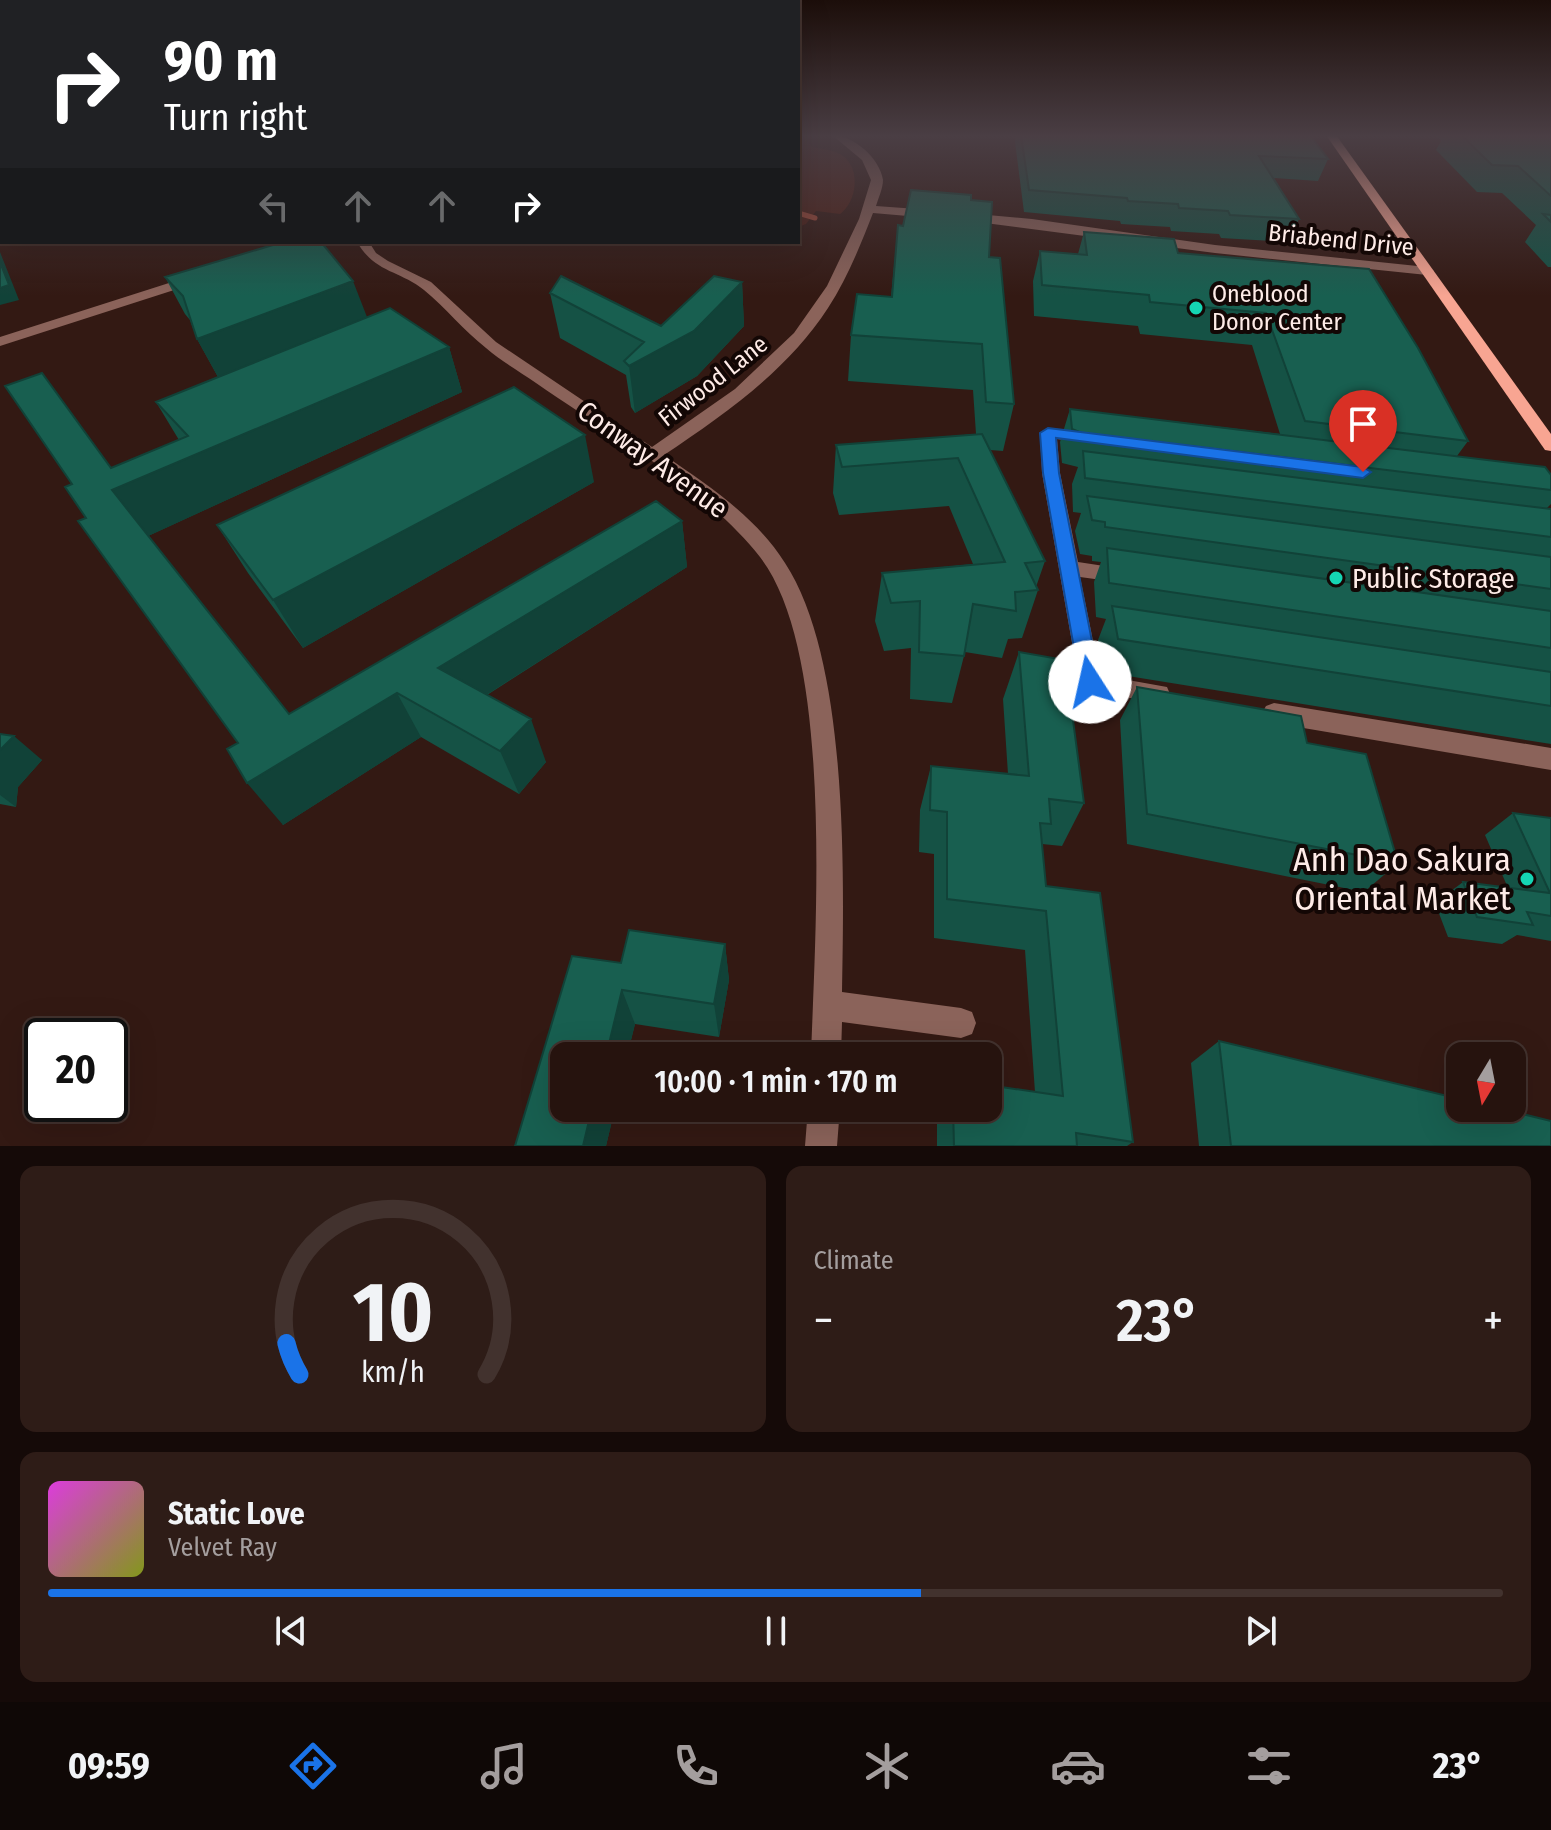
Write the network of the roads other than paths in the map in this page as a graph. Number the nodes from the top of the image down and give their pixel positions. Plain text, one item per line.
1 (875, 188) edge
2 (1369, 188) edge
3 (869, 209) junction
4 (943, 215) edge
5 (958, 217) edge
6 (323, 244) edge
7 (364, 244) edge
8 (278, 255) edge
9 (1427, 271) junction
10 (207, 275) edge
11 (0, 342) edge
12 (1111, 441) edge
13 (1551, 446) edge
14 (652, 455) junction
15 (1069, 568) junction
16 (1147, 580) edge
17 (1182, 698) edge
18 (1259, 711) edge
19 (1551, 759) edge
20 (828, 1005) junction
21 (961, 1023) dead end
22 (827, 1042) edge
23 (823, 1122) edge
24 (821, 1146) edge

1 - 3 street, Firwood Lane
2 - 9 main road
3 - 4 street
3 - 14 street, Firwood Lane
5 - 9 street, Briabend Drive
6 - 8 street
7 - 14 street, Conway Avenue
9 - 13 main road
10 - 11 street
12 - 15 street
14 - 20 street, Conway Avenue
15 - 16 street
15 - 17 street
18 - 19 street
20 - 21 street
20 - 22 street, Conway Avenue
23 - 24 street

